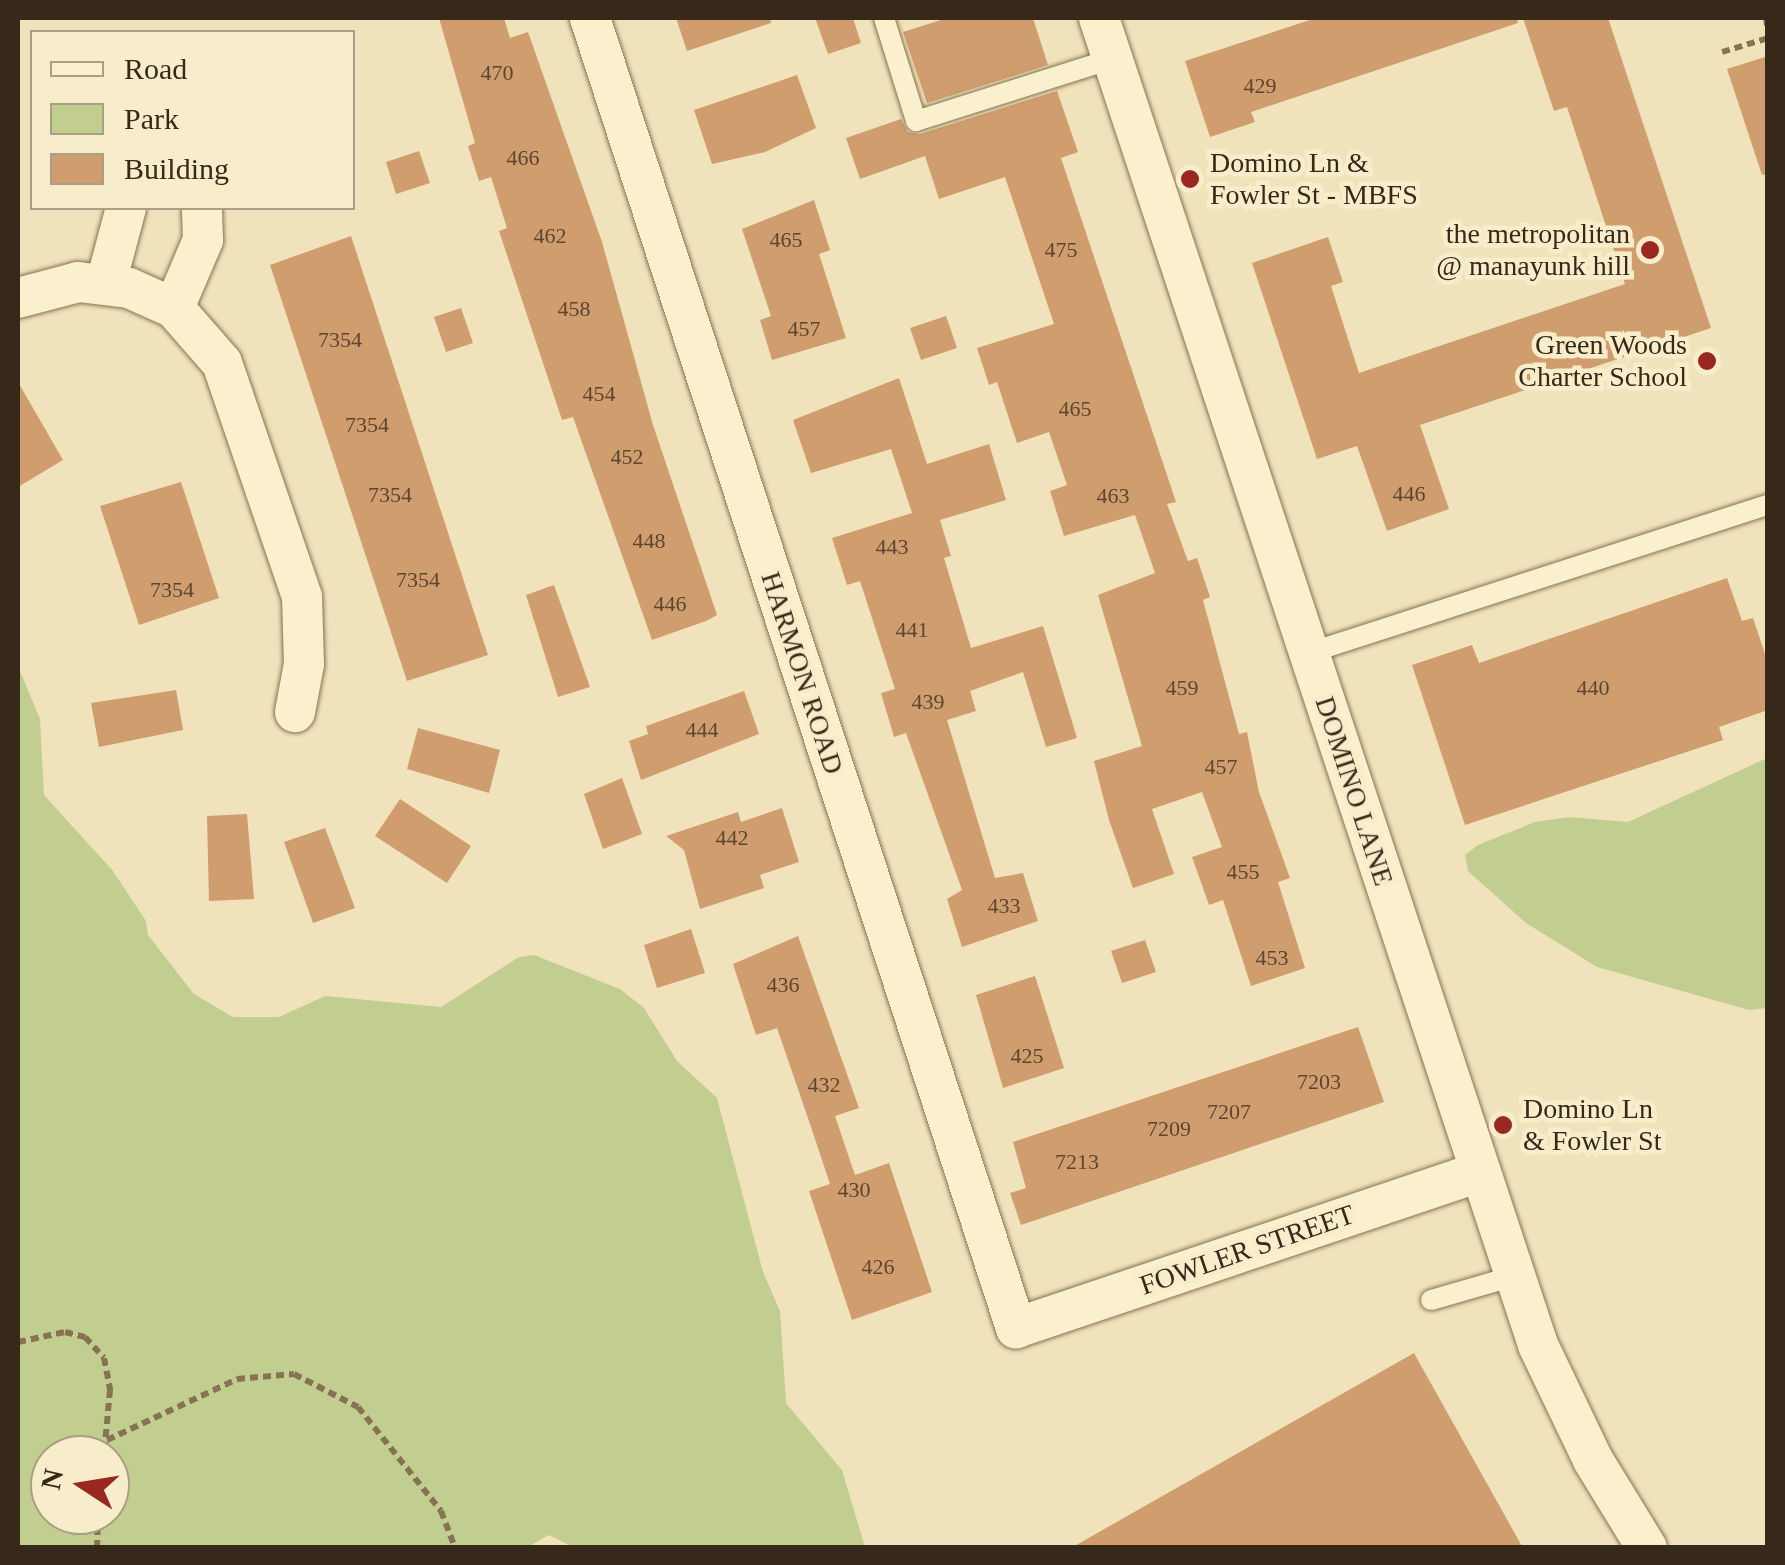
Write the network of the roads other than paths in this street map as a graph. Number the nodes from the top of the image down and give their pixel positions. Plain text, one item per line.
1 (590, 18) edge
2 (884, 18) edge
3 (1099, 18) edge
4 (1112, 58) junction
5 (125, 210) edge
6 (202, 210) edge
7 (106, 283) junction
8 (18, 298) edge
9 (174, 308) junction
10 (1768, 505) edge
11 (1309, 654) junction
12 (294, 712) dead end
13 (1479, 1172) junction
14 (1514, 1276) junction
15 (1431, 1300) dead end
16 (1016, 1328) joint
17 (1647, 1548) edge

1 - 16 street, HARMON ROAD
2 - 4 lane
3 - 4 street, DOMINO LANE
4 - 11 street, DOMINO LANE
5 - 7 street
6 - 9 street
7 - 8 street
7 - 9 street
9 - 12 street
10 - 11 lane
11 - 13 street, DOMINO LANE
13 - 14 street, DOMINO LANE
13 - 16 street, FOWLER STREET
14 - 15 lane
14 - 17 street, DOMINO LANE

